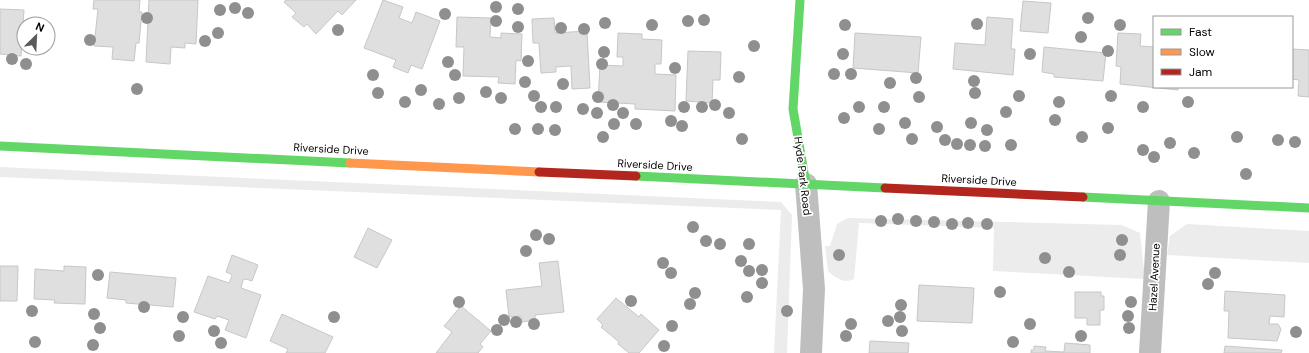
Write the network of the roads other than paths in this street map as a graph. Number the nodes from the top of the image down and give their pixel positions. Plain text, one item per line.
1 (800, 0) edge
2 (0, 146) edge
3 (806, 184) junction
4 (1159, 200) junction
5 (1309, 208) edge
6 (811, 353) edge
7 (1150, 353) edge

1 - 3 main road, Hyde Park Road
2 - 3 main road, Riverside Drive
3 - 4 main road, Riverside Drive
3 - 6 street, Hyde Park Road
4 - 5 main road, Riverside Drive
4 - 7 street, Hazel Avenue

